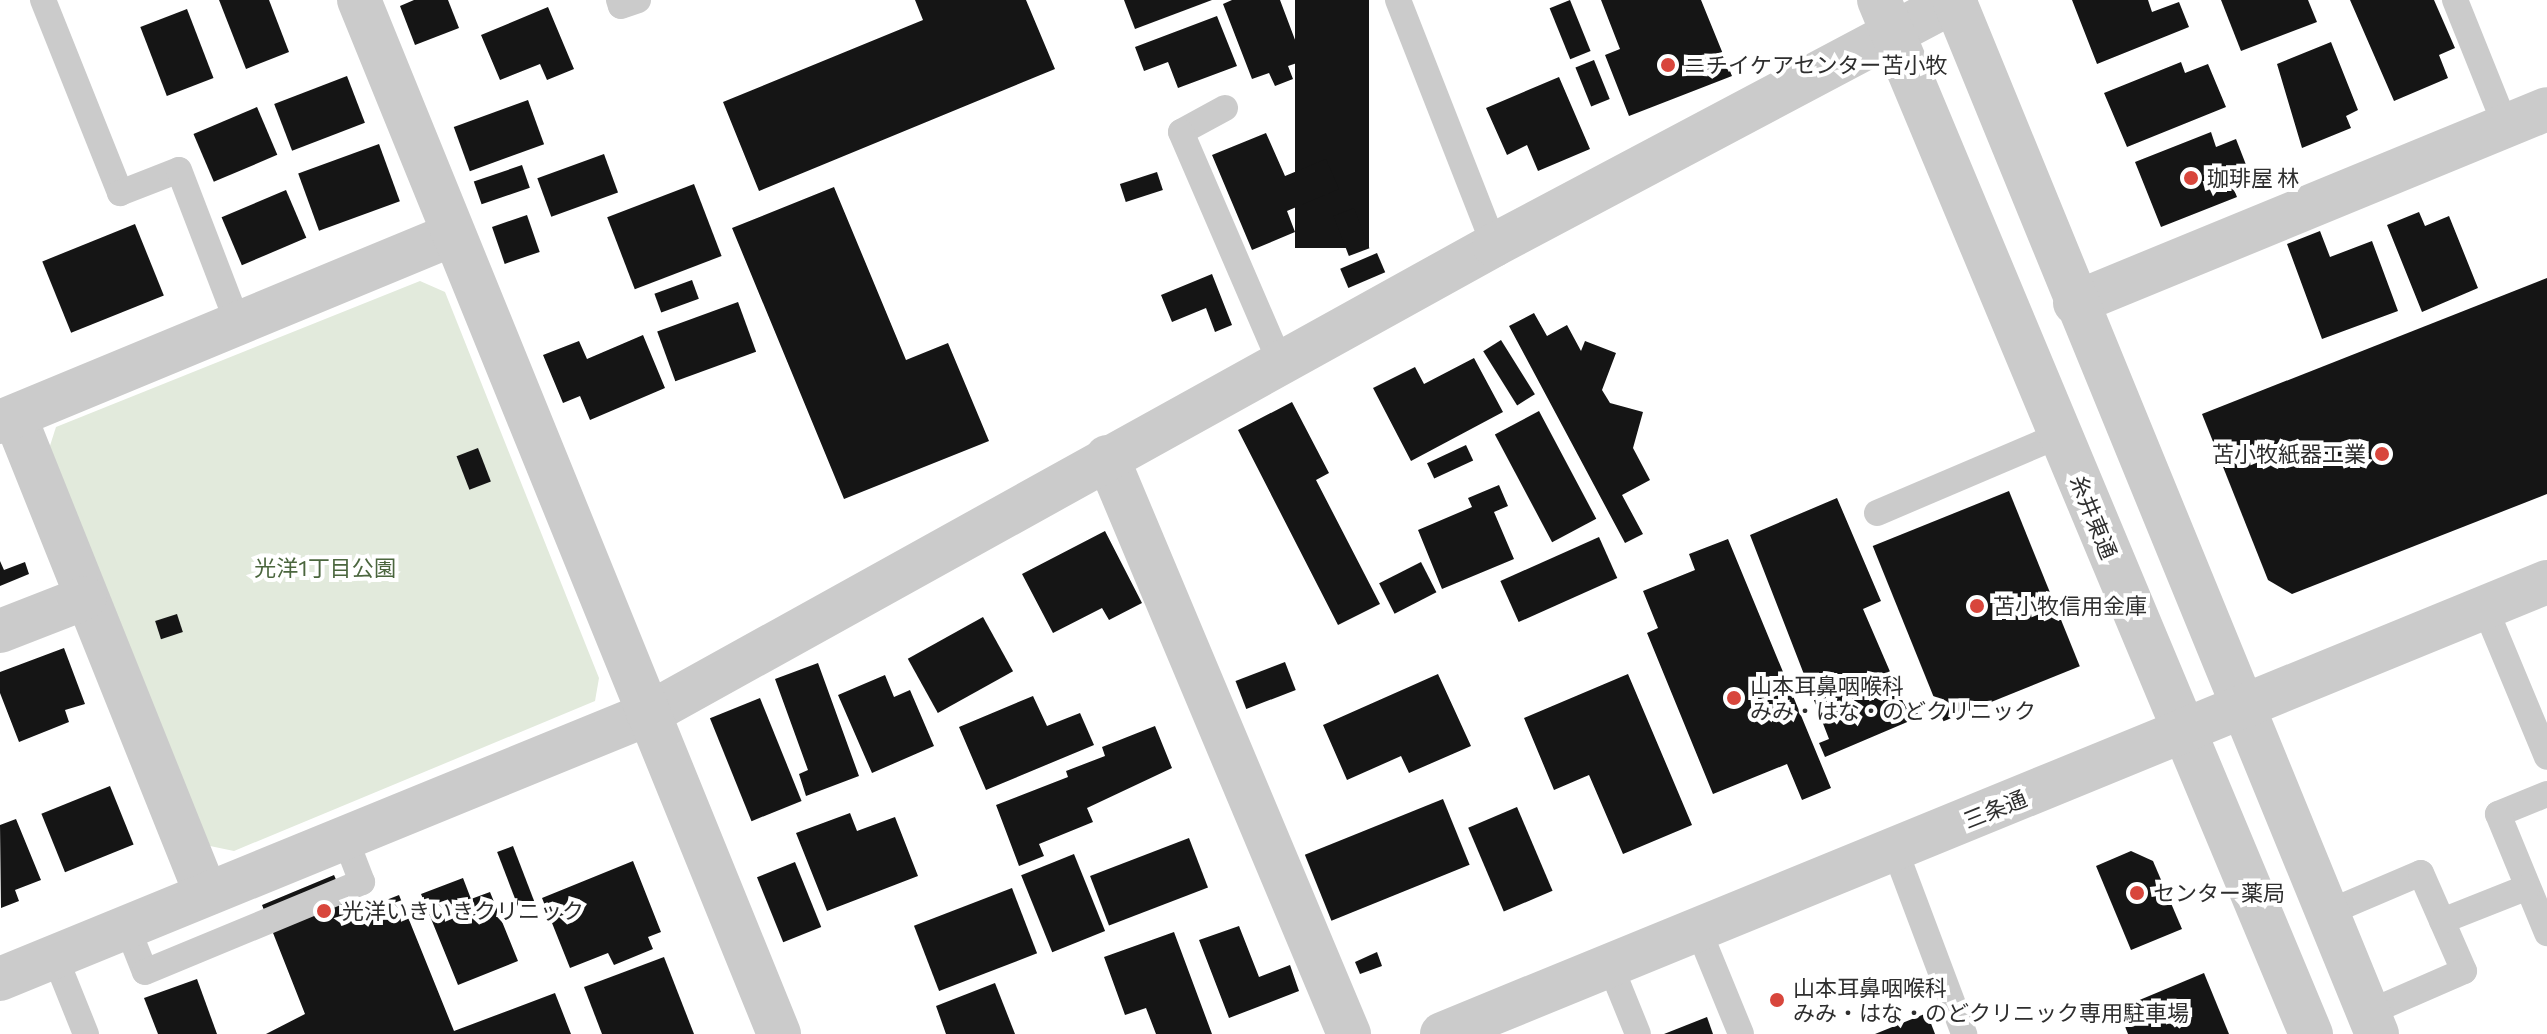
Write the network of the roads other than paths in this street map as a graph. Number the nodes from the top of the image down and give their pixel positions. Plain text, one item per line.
1 (43, 0) edge
2 (359, 0) edge
3 (619, 0) edge
4 (638, 0) edge
5 (1398, 0) edge
6 (1955, 0) edge
7 (2455, 0) edge
8 (1886, 16) edge
9 (1225, 108) dead end
10 (2547, 109) edge
11 (2506, 127) junction
12 (453, 234) junction
13 (1494, 245) junction
14 (2075, 303) junction
15 (238, 324) junction
16 (1281, 364) junction
17 (7, 420) edge
18 (2060, 435) junction
19 (1107, 457) junction
20 (1877, 513) dead end
21 (2547, 582) edge
22 (85, 598) junction
23 (2485, 608) junction
24 (0, 631) edge
25 (2242, 708) junction
26 (648, 714) junction
27 (2183, 732) junction
28 (2547, 757) edge
29 (2547, 794) edge
30 (345, 838) junction
31 (1895, 850) junction
32 (2528, 887) junction
33 (206, 894) junction
34 (2327, 913) junction
35 (2442, 921) junction
36 (127, 927) junction
37 (1698, 929) junction
38 (2547, 933) edge
39 (55, 957) junction
40 (1610, 965) junction
41 (0, 979) edge
42 (2373, 1024) edge
43 (86, 1034) edge
44 (779, 1034) edge
45 (1349, 1034) edge
46 (1442, 1034) edge
47 (1638, 1034) edge
48 (1741, 1034) edge
49 (1964, 1034) edge
50 (2311, 1034) edge

1 - 15 lane
2 - 12 street
3 - 4 lane
5 - 13 lane
6 - 8 street
6 - 14 street
7 - 11 lane
8 - 13 street
8 - 18 street, 糸井東通
9 - 16 lane
10 - 11 street
11 - 14 street
12 - 15 street
12 - 26 street
13 - 16 street
14 - 25 street
15 - 17 street
16 - 19 street
17 - 22 street
18 - 20 lane
18 - 27 street, 糸井東通
19 - 26 street
19 - 45 street
21 - 23 street, 三条通
22 - 24 street
22 - 33 street
23 - 25 street, 三条通
23 - 28 lane
25 - 27 street, 三条通
25 - 34 street
26 - 30 street
26 - 44 street
27 - 31 street, 三条通
27 - 50 street, 糸井東通
29 - 32 lane
30 - 33 street
30 - 36 lane
31 - 37 street, 三条通
31 - 49 lane
32 - 35 lane
32 - 38 lane
33 - 36 street
34 - 35 lane
34 - 42 street
35 - 42 lane
36 - 39 street
37 - 40 street, 三条通
37 - 48 lane
39 - 41 street
39 - 43 lane
40 - 46 street, 三条通
40 - 47 lane

